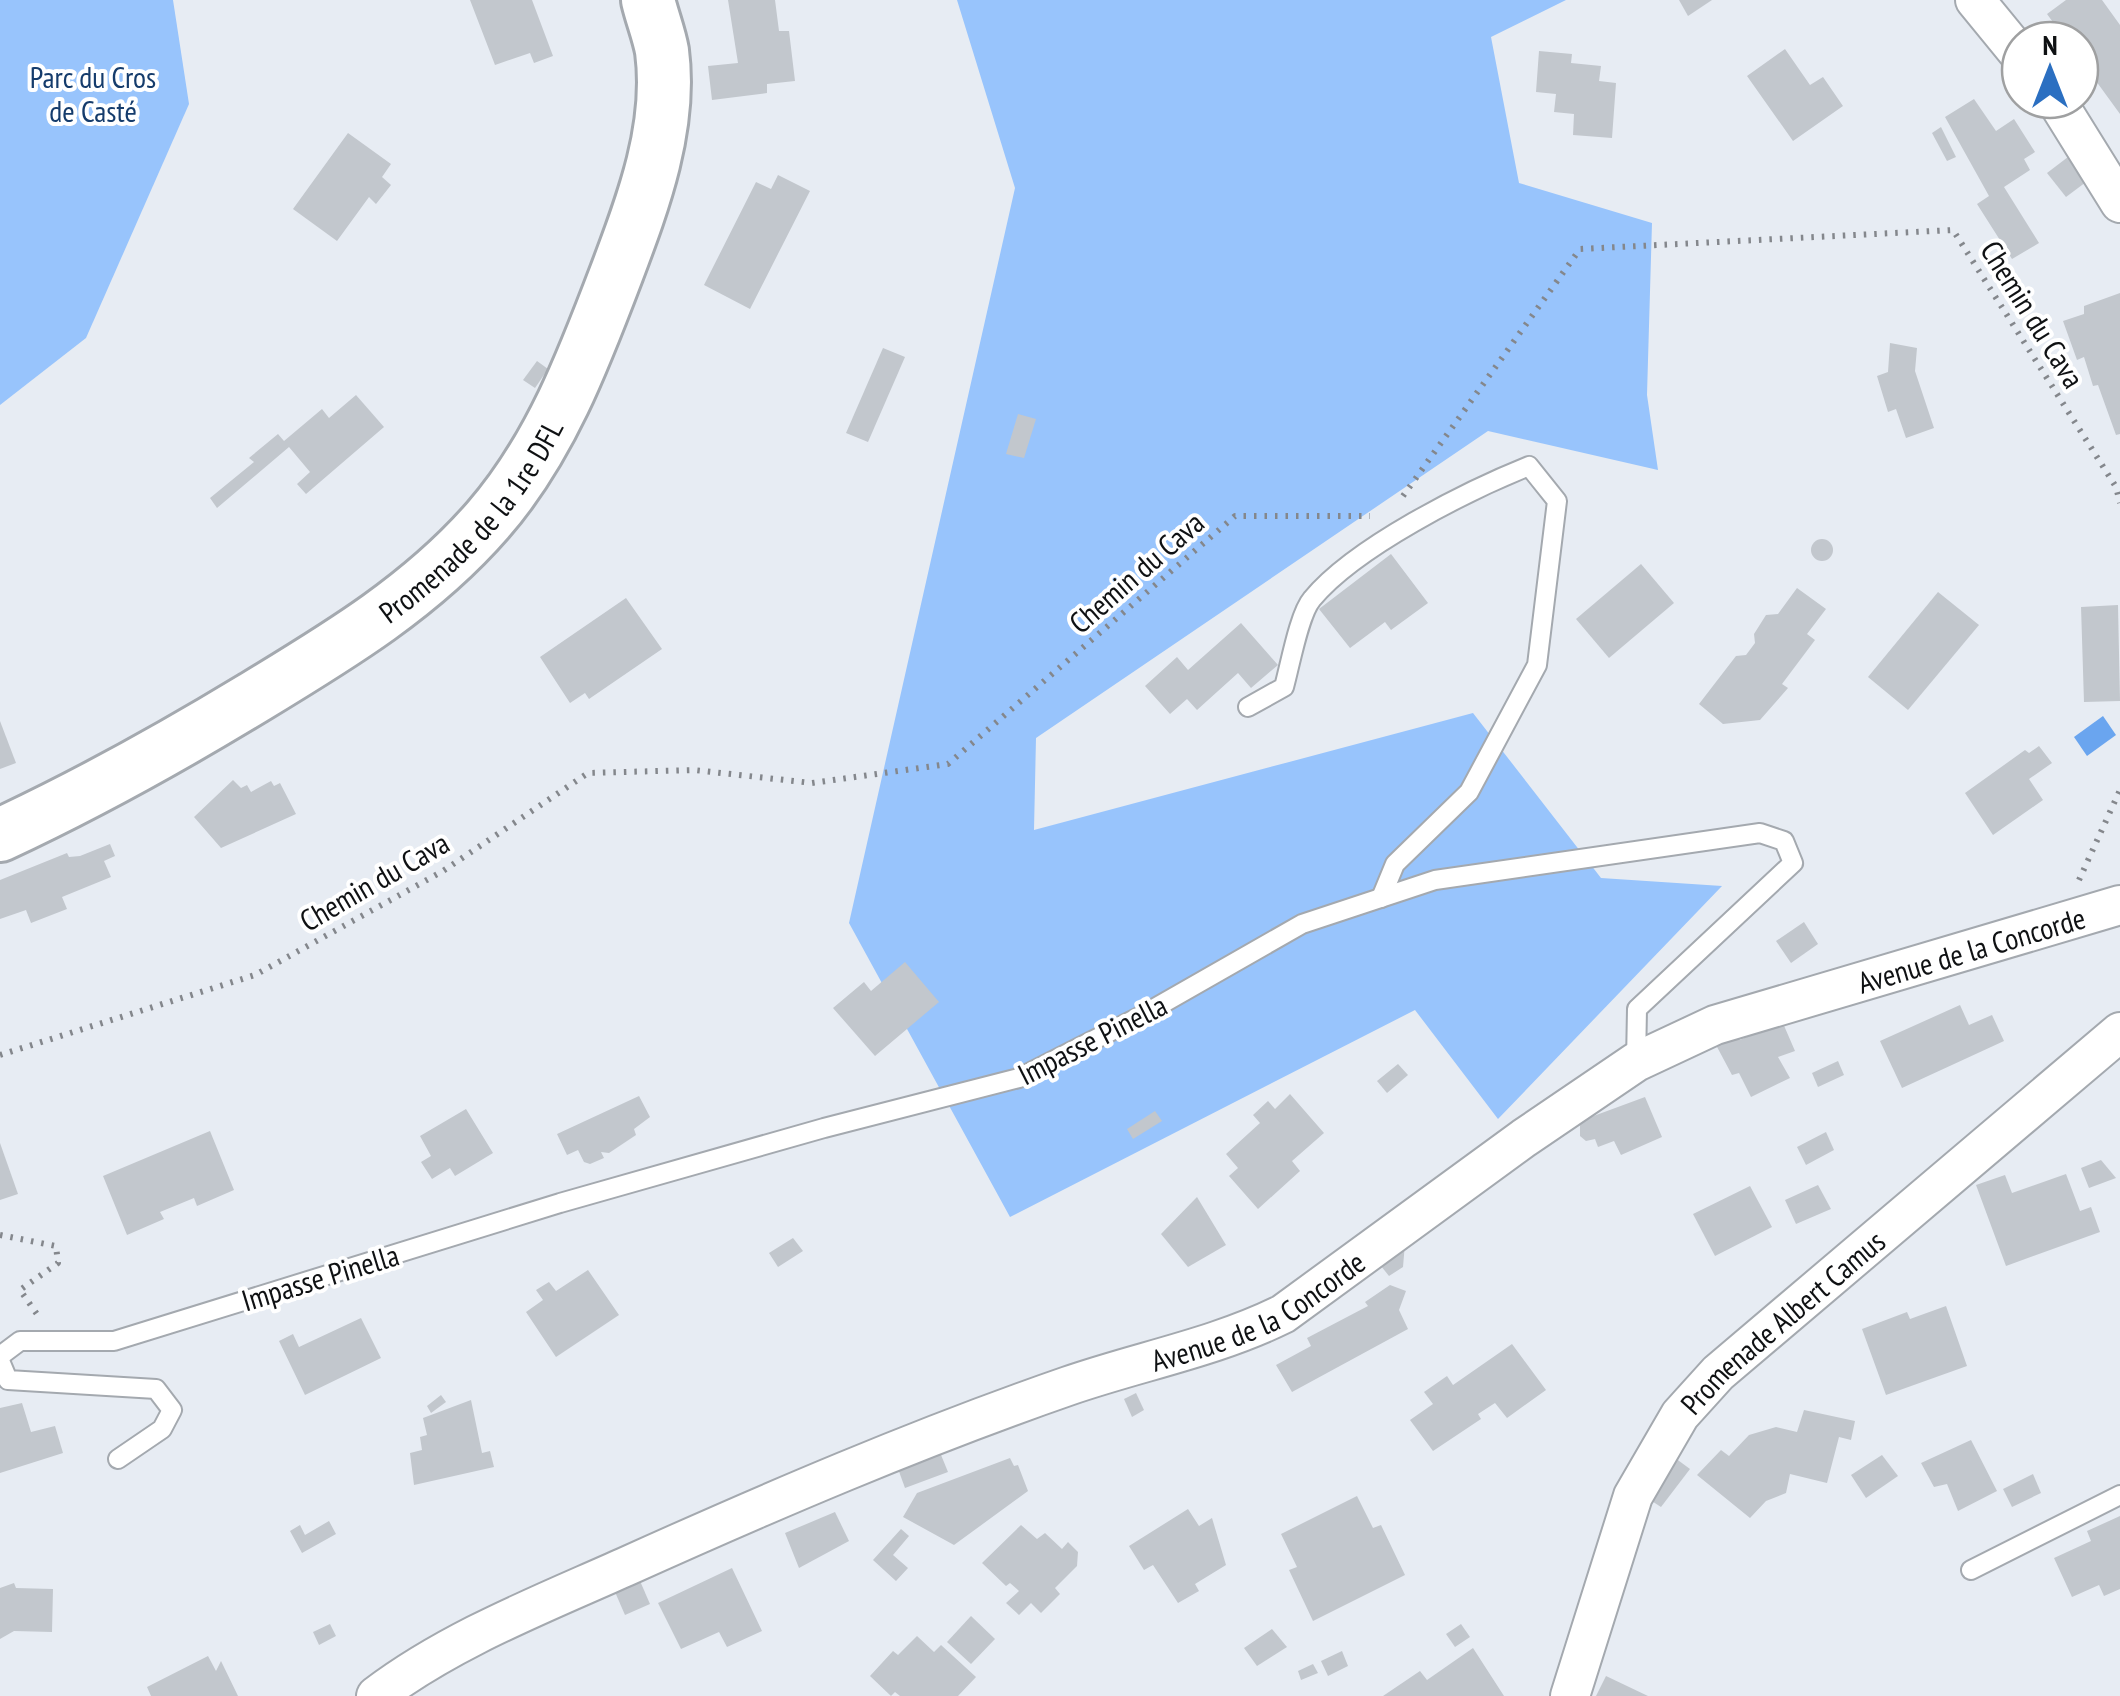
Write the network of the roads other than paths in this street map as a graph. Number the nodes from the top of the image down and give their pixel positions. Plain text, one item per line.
1 (648, 0) edge
2 (1975, 0) edge
3 (2000, 31) edge
4 (2068, 120) edge
5 (2120, 203) edge
6 (1248, 706) dead end
7 (0, 835) edge
8 (1381, 898) junction
9 (2120, 905) edge
10 (2120, 1032) edge
11 (1636, 1062) junction
12 (0, 1358) edge
13 (118, 1460) dead end
14 (2120, 1495) edge
15 (1971, 1570) dead end
16 (376, 1696) edge
17 (1570, 1696) edge

1 - 7 street, Promenade de la 1re DFL
2 - 3 street
4 - 5 street
6 - 8 lane
8 - 11 lane, Impasse Pinella
8 - 12 lane, Impasse Pinella
9 - 11 street, Avenue de la Concorde
10 - 17 street, Promenade Albert Camus
11 - 16 street, Avenue de la Concorde
12 - 13 lane, Impasse Pinella
14 - 15 lane

